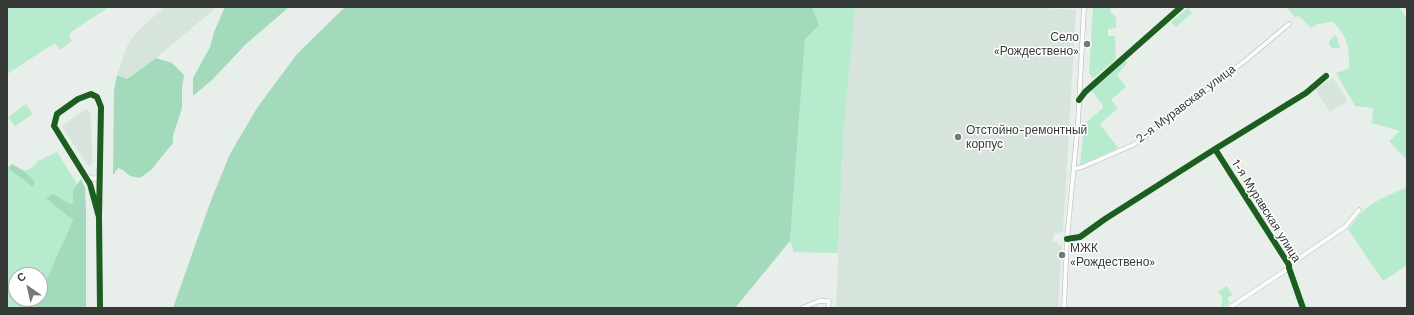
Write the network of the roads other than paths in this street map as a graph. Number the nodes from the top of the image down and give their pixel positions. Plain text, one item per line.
1 (1084, 7) edge
2 (1182, 7) edge
3 (1289, 24) dead end
4 (1326, 76) dead end
5 (1079, 100) junction
6 (1214, 150) junction
7 (1074, 169) junction
8 (99, 173) junction
9 (86, 176) junction
10 (1359, 210) dead end
11 (99, 217) junction
12 (1067, 239) junction
13 (1289, 266) junction
14 (100, 308) edge
15 (802, 308) edge
16 (828, 308) edge
17 (1064, 308) edge
18 (1229, 308) edge
19 (1304, 308) edge

1 - 5 street
2 - 5 street
3 - 7 street, 2-я Муравская улица
4 - 6 street
5 - 7 street
6 - 12 street
6 - 13 street, 1-я Муравская улица
7 - 12 street
8 - 9 street
8 - 9 street
8 - 11 street
9 - 11 street
10 - 13 street, 1-я Муравская улица
11 - 14 street
12 - 17 street
13 - 18 street
13 - 19 street, 1-я Муравская улица
15 - 16 street

